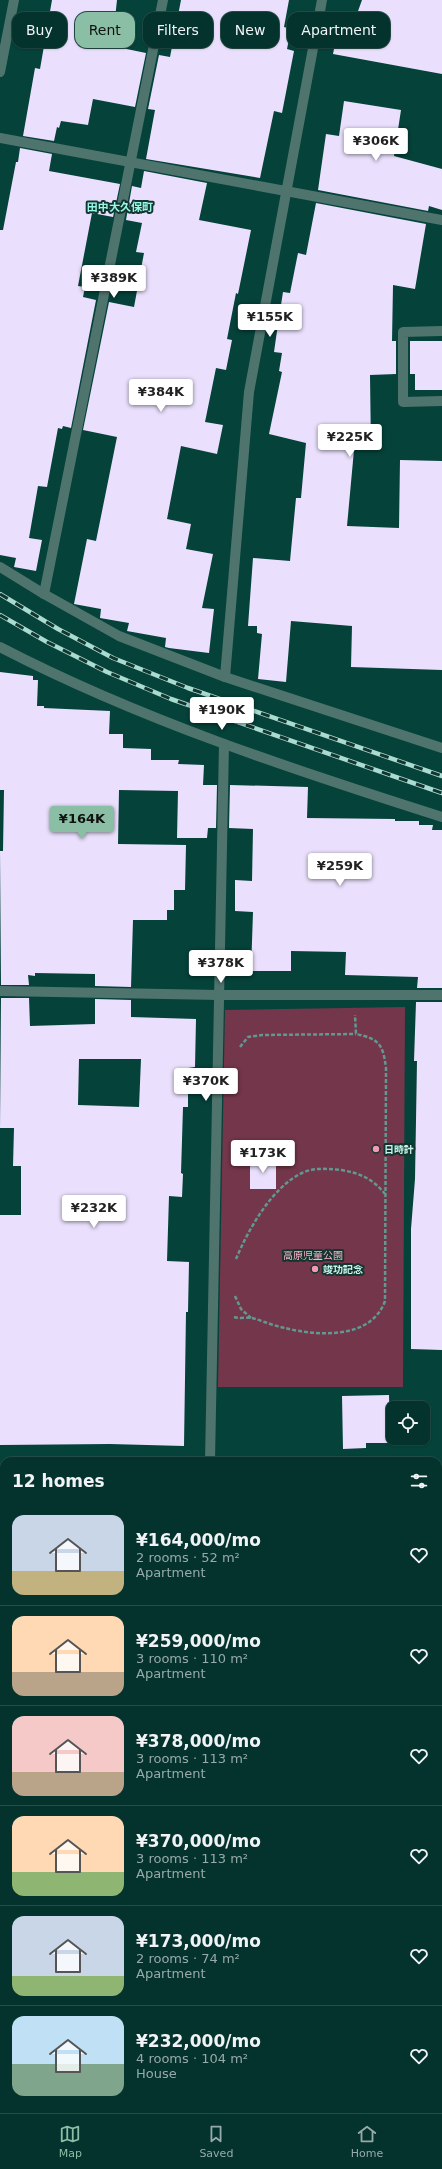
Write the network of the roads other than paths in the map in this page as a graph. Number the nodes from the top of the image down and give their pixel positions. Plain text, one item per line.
1 (14, 0) edge
2 (163, 0) edge
3 (322, 0) edge
4 (0, 72) edge
5 (0, 138) edge
6 (131, 163) junction
7 (288, 192) junction
8 (442, 220) edge
9 (442, 331) edge
10 (442, 401) edge
11 (0, 567) edge
12 (44, 594) junction
13 (0, 647) edge
14 (225, 677) junction
15 (224, 744) junction
16 (442, 748) edge
17 (442, 817) edge
18 (0, 990) edge
19 (219, 994) junction
20 (442, 995) edge
21 (210, 1457) edge

1 - 4 street
2 - 6 street
3 - 7 street
5 - 6 street
6 - 7 street
6 - 12 street
7 - 8 street
7 - 14 street
9 - 10 street
11 - 12 street
12 - 14 street
13 - 15 street
14 - 16 street
15 - 17 street
15 - 19 street
18 - 19 street
19 - 20 street
19 - 21 street

